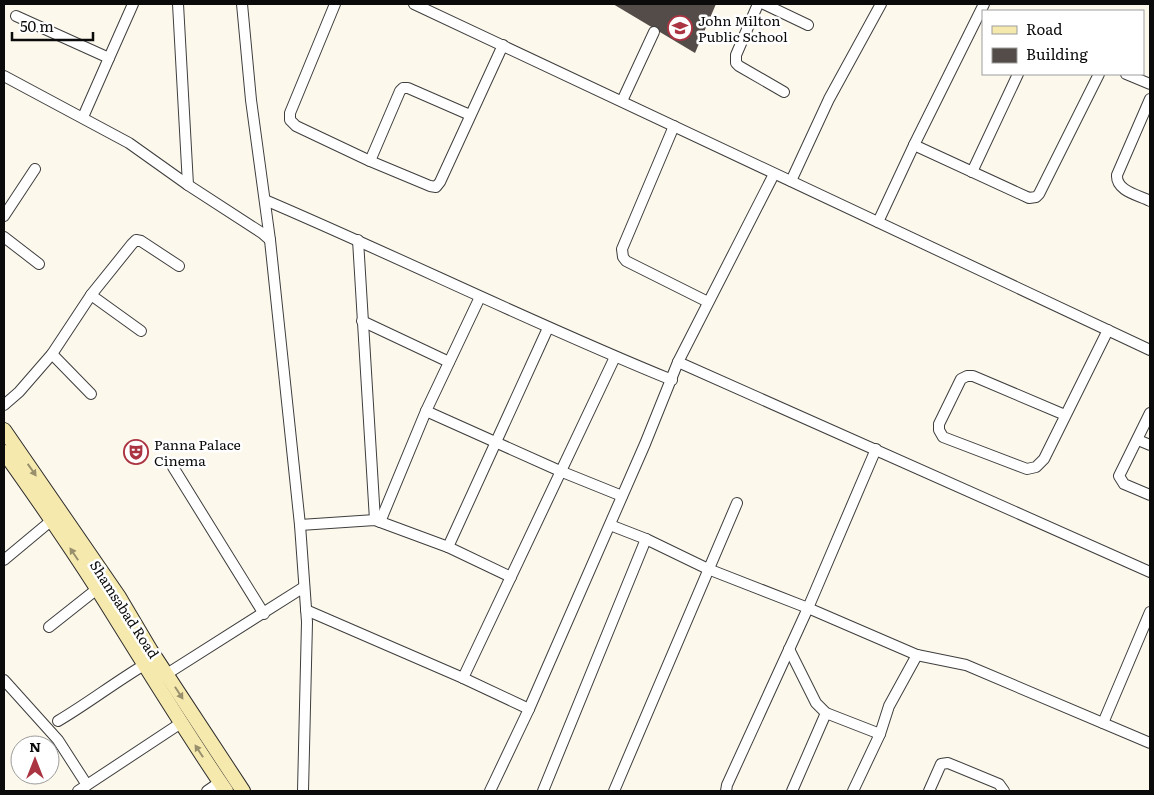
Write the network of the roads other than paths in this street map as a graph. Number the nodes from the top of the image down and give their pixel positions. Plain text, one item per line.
1 (133, 4) edge
2 (178, 4) edge
3 (242, 4) edge
4 (335, 4) edge
5 (414, 4) edge
6 (758, 4) edge
7 (764, 4) edge
8 (882, 4) edge
9 (984, 4) edge
10 (16, 16) dead end
11 (808, 26) dead end
12 (654, 32) dead end
13 (503, 45) junction
14 (109, 58) junction
15 (1018, 75) edge
16 (1098, 75) edge
17 (1128, 75) edge
18 (4, 76) edge
19 (1150, 84) edge
20 (784, 92) dead end
21 (1150, 99) edge
22 (622, 101) junction
23 (470, 115) junction
24 (83, 118) junction
25 (674, 126) junction
26 (914, 145) junction
27 (370, 161) junction
28 (35, 169) dead end
29 (972, 172) junction
30 (774, 174) junction
31 (791, 181) junction
32 (188, 184) junction
33 (264, 200) junction
34 (1150, 200) edge
35 (4, 216) edge
36 (878, 222) junction
37 (4, 237) edge
38 (270, 240) junction
39 (358, 240) junction
40 (39, 264) dead end
41 (179, 266) dead end
42 (91, 295) junction
43 (480, 297) junction
44 (708, 302) junction
45 (362, 321) junction
46 (548, 328) junction
47 (1108, 330) junction
48 (142, 331) dead end
49 (1150, 350) edge
50 (52, 354) junction
51 (615, 357) junction
52 (449, 362) junction
53 (678, 362) junction
54 (672, 380) junction
55 (91, 394) dead end
56 (4, 405) edge
57 (426, 411) junction
58 (1150, 413) edge
59 (1065, 415) junction
60 (4, 430) edge
61 (1138, 440) junction
62 (495, 441) junction
63 (1150, 445) edge
64 (876, 449) junction
65 (4, 452) edge
66 (173, 467) dead end
67 (560, 471) junction
68 (1150, 495) edge
69 (622, 496) junction
70 (737, 503) dead end
71 (52, 520) junction
72 (377, 521) junction
73 (300, 525) junction
74 (610, 525) junction
75 (646, 539) junction
76 (448, 547) junction
77 (4, 560) edge
78 (708, 569) junction
79 (1150, 572) edge
80 (511, 577) junction
81 (304, 588) junction
82 (97, 589) junction
83 (808, 608) junction
84 (306, 610) junction
85 (1150, 612) edge
86 (264, 614) junction
87 (49, 627) dead end
88 (789, 649) junction
89 (917, 655) junction
90 (144, 665) junction
91 (167, 674) junction
92 (464, 678) junction
93 (4, 680) edge
94 (155, 682) junction
95 (529, 709) junction
96 (826, 713) junction
97 (58, 721) dead end
98 (181, 723) junction
99 (1103, 723) junction
100 (880, 734) junction
101 (1150, 743) edge
102 (87, 785) junction
103 (223, 787) edge
104 (78, 791) edge
105 (207, 791) edge
106 (243, 791) edge
107 (303, 791) edge
108 (490, 791) edge
109 (543, 791) edge
110 (614, 791) edge
111 (726, 791) edge
112 (792, 791) edge
113 (854, 791) edge
114 (929, 791) edge
115 (1004, 791) edge

1 - 14 street
2 - 32 street
3 - 33 street
4 - 27 street
5 - 13 street
6 - 20 street
7 - 11 street
8 - 31 street
9 - 26 street
10 - 14 street
12 - 22 street
13 - 22 street
13 - 23 street
14 - 24 street
15 - 29 street
16 - 29 street
17 - 19 street
18 - 24 street
21 - 34 street
22 - 25 street
23 - 27 street
23 - 27 street
24 - 32 street
25 - 30 street
25 - 44 street
26 - 29 street
26 - 36 street
28 - 35 street
30 - 31 street
30 - 44 street
31 - 36 street
32 - 38 street
33 - 38 street
33 - 39 street
36 - 47 street
37 - 40 street
38 - 73 street
39 - 43 street
39 - 45 street
41 - 42 street
42 - 48 street
42 - 50 street
43 - 46 street
43 - 52 street
44 - 53 street
45 - 52 street
45 - 72 street
46 - 51 street
46 - 62 street
47 - 49 street
47 - 59 street
50 - 55 street
50 - 56 street
51 - 54 street
51 - 67 street
52 - 57 street
53 - 54 street
53 - 64 street
54 - 69 street
57 - 62 street
57 - 72 street
58 - 61 street
59 - 59 street
60 -> 91 main road, Shamsabad Road
61 - 63 street
61 - 68 street
62 - 67 street
62 - 76 street
64 - 79 street
64 - 83 street
65 - 71 main road, Shamsabad Road
66 - 86 street
67 - 69 street
67 - 80 street
69 - 74 street
70 - 78 street
71 - 77 street
82 -> 71 main road, Shamsabad Road
72 - 73 street
72 - 76 street
73 - 81 street
74 - 75 street
74 - 95 street
75 - 78 street
75 - 109 street
76 - 80 street
78 - 83 street
78 - 110 street
80 - 92 street
81 - 84 street
81 - 86 street
82 - 87 street
82 - 90 main road, Shamsabad Road
83 - 88 street
83 - 89 street
84 - 92 street
84 - 107 street
85 - 99 street
86 - 91 street
88 - 96 street
88 - 111 street
89 - 99 street
89 - 100 street
90 - 94 main road, Shamsabad Road
90 - 97 street
91 - 94 street
91 -> 106 main road, Shamsabad Road
92 - 95 street
93 - 102 street
94 - 98 main road, Shamsabad Road
95 - 108 street
96 - 100 street
96 - 112 street
98 - 102 street
103 -> 98 main road, Shamsabad Road
99 - 101 street
100 - 113 street
102 - 104 street
103 - 105 street
114 - 115 street

